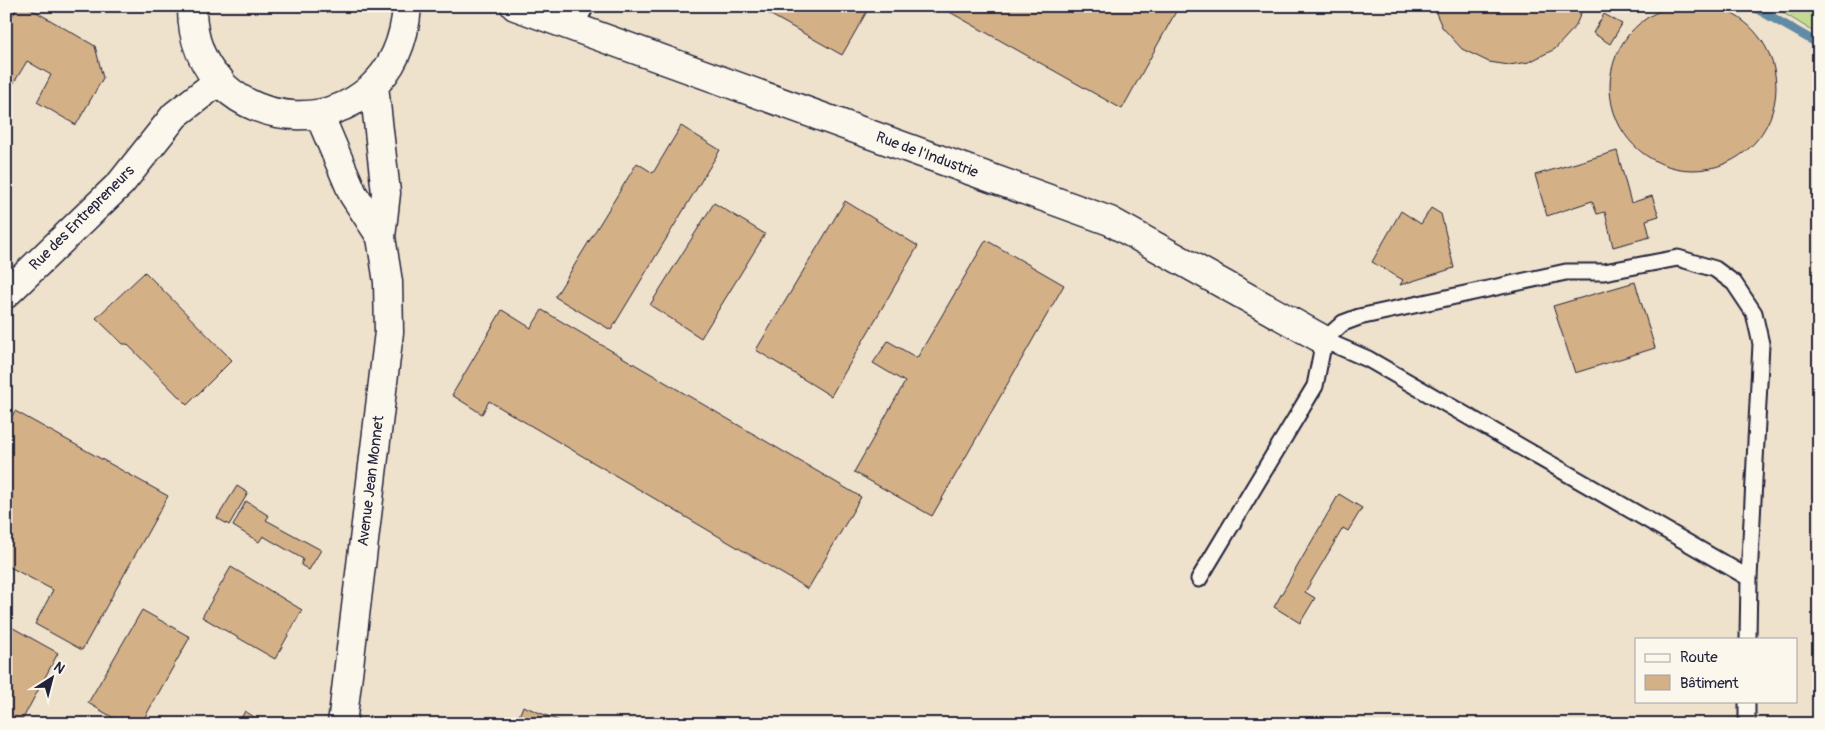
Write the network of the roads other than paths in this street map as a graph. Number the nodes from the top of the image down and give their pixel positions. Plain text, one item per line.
1 (192, 6) edge
2 (407, 6) edge
3 (514, 6) edge
4 (580, 17) edge
5 (220, 80) junction
6 (374, 86) junction
7 (319, 114) junction
8 (381, 237) junction
9 (6, 294) edge
10 (1324, 340) junction
11 (1749, 578) junction
12 (1199, 579) dead end
13 (1748, 638) edge
14 (1747, 702) edge
15 (342, 724) edge
16 (1746, 724) edge

1 - 5 street
2 - 6 street
3 - 4 street, Rue de l'Industrie
4 - 10 street, Rue de l'Industrie
5 - 7 street
5 - 9 street, Rue des Entrepreneurs
6 - 7 street
6 - 8 street, Avenue Jean Monnet
7 - 8 street, Avenue Jean Monnet
8 - 15 street, Avenue Jean Monnet
10 - 11 lane
10 - 11 lane
10 - 12 lane
11 - 13 lane
14 - 16 lane

